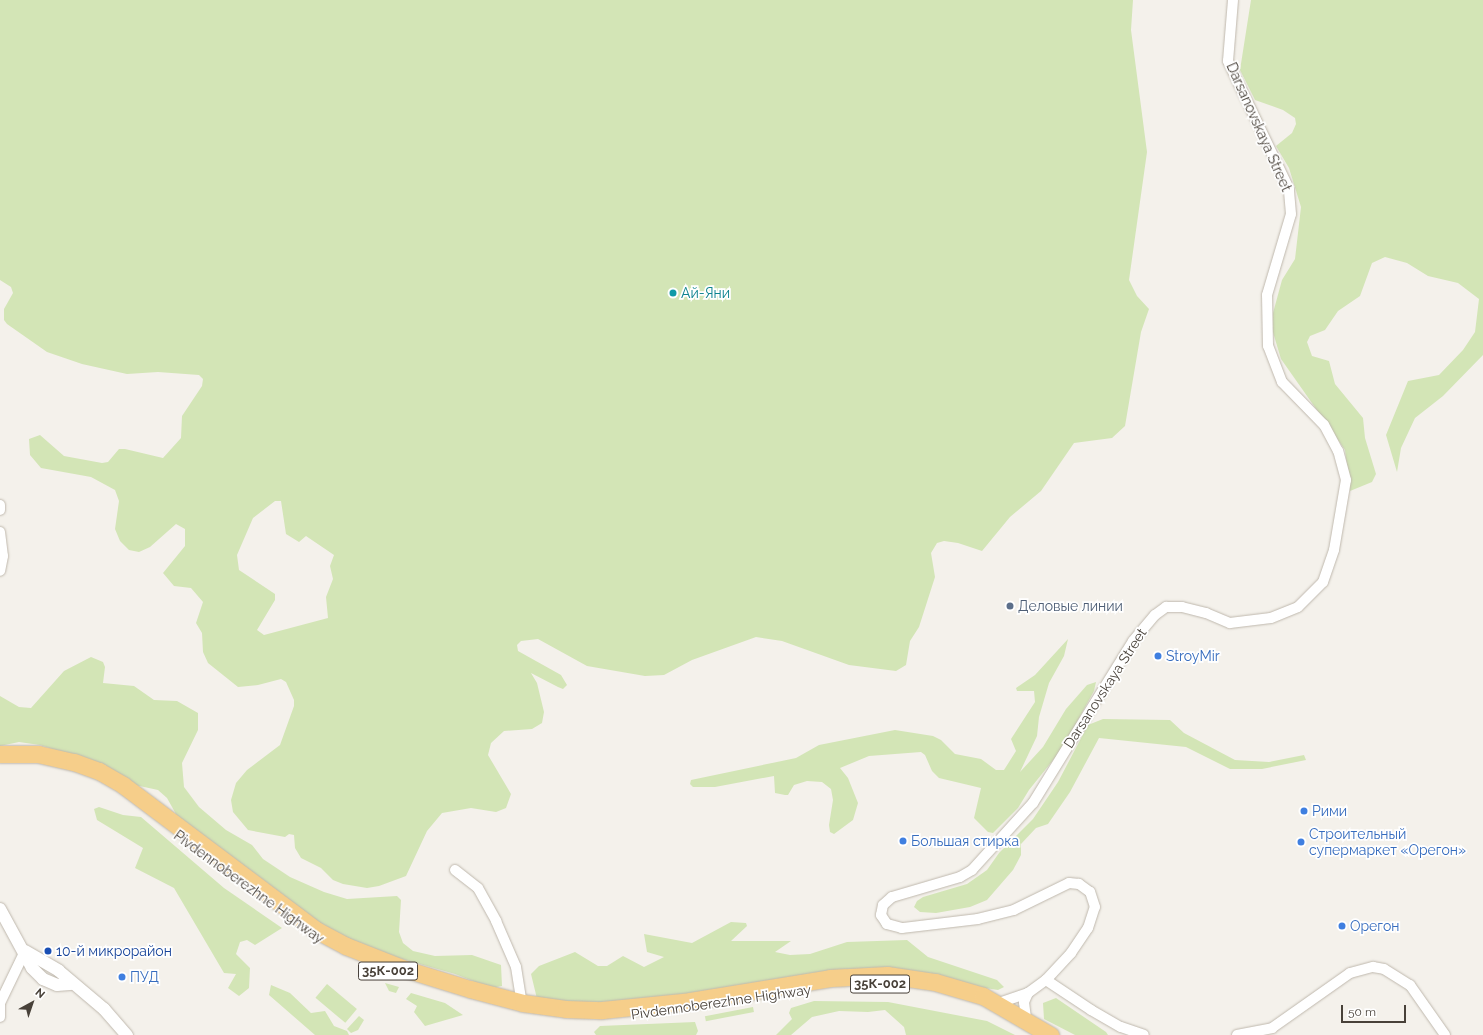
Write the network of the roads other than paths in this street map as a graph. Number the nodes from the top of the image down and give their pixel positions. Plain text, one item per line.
1 (1233, 0) edge
2 (0, 505) edge
3 (0, 510) edge
4 (0, 532) edge
5 (0, 571) edge
6 (0, 754) edge
7 (0, 763) edge
8 (454, 870) dead end
9 (0, 909) edge
10 (25, 951) junction
11 (32, 968) junction
12 (17, 971) junction
13 (1046, 980) junction
14 (73, 984) junction
15 (1028, 993) junction
16 (982, 1001) junction
17 (522, 1002) junction
18 (0, 1003) edge
19 (999, 1004) junction
20 (0, 1017) edge
21 (1040, 1030) edge
22 (127, 1035) edge
23 (1144, 1035) edge
24 (1237, 1035) edge
25 (1445, 1035) edge

1 - 13 street, Darsanovskaya Street
2 - 3 street
4 - 5 street
6 - 17 highway, Pivdennoberezhne Highway / 35К-002
7 - 16 highway, Pivdennoberezhne Highway / 35К-002
8 - 17 street
9 - 10 street
10 - 11 street
10 - 12 street
10 - 14 street
11 - 12 street
11 - 14 street
12 - 18 street
13 - 15 street, Darsanovskaya Street
13 - 23 street
14 - 22 street
15 - 19 street, Darsanovskaya Street
15 - 21 street
16 - 19 street
16 - 21 highway, Pivdennoberezhne Highway
17 - 19 highway, Pivdennoberezhne Highway / 35К-002
18 - 20 street
19 - 21 highway, Pivdennoberezhne Highway
24 - 25 street

